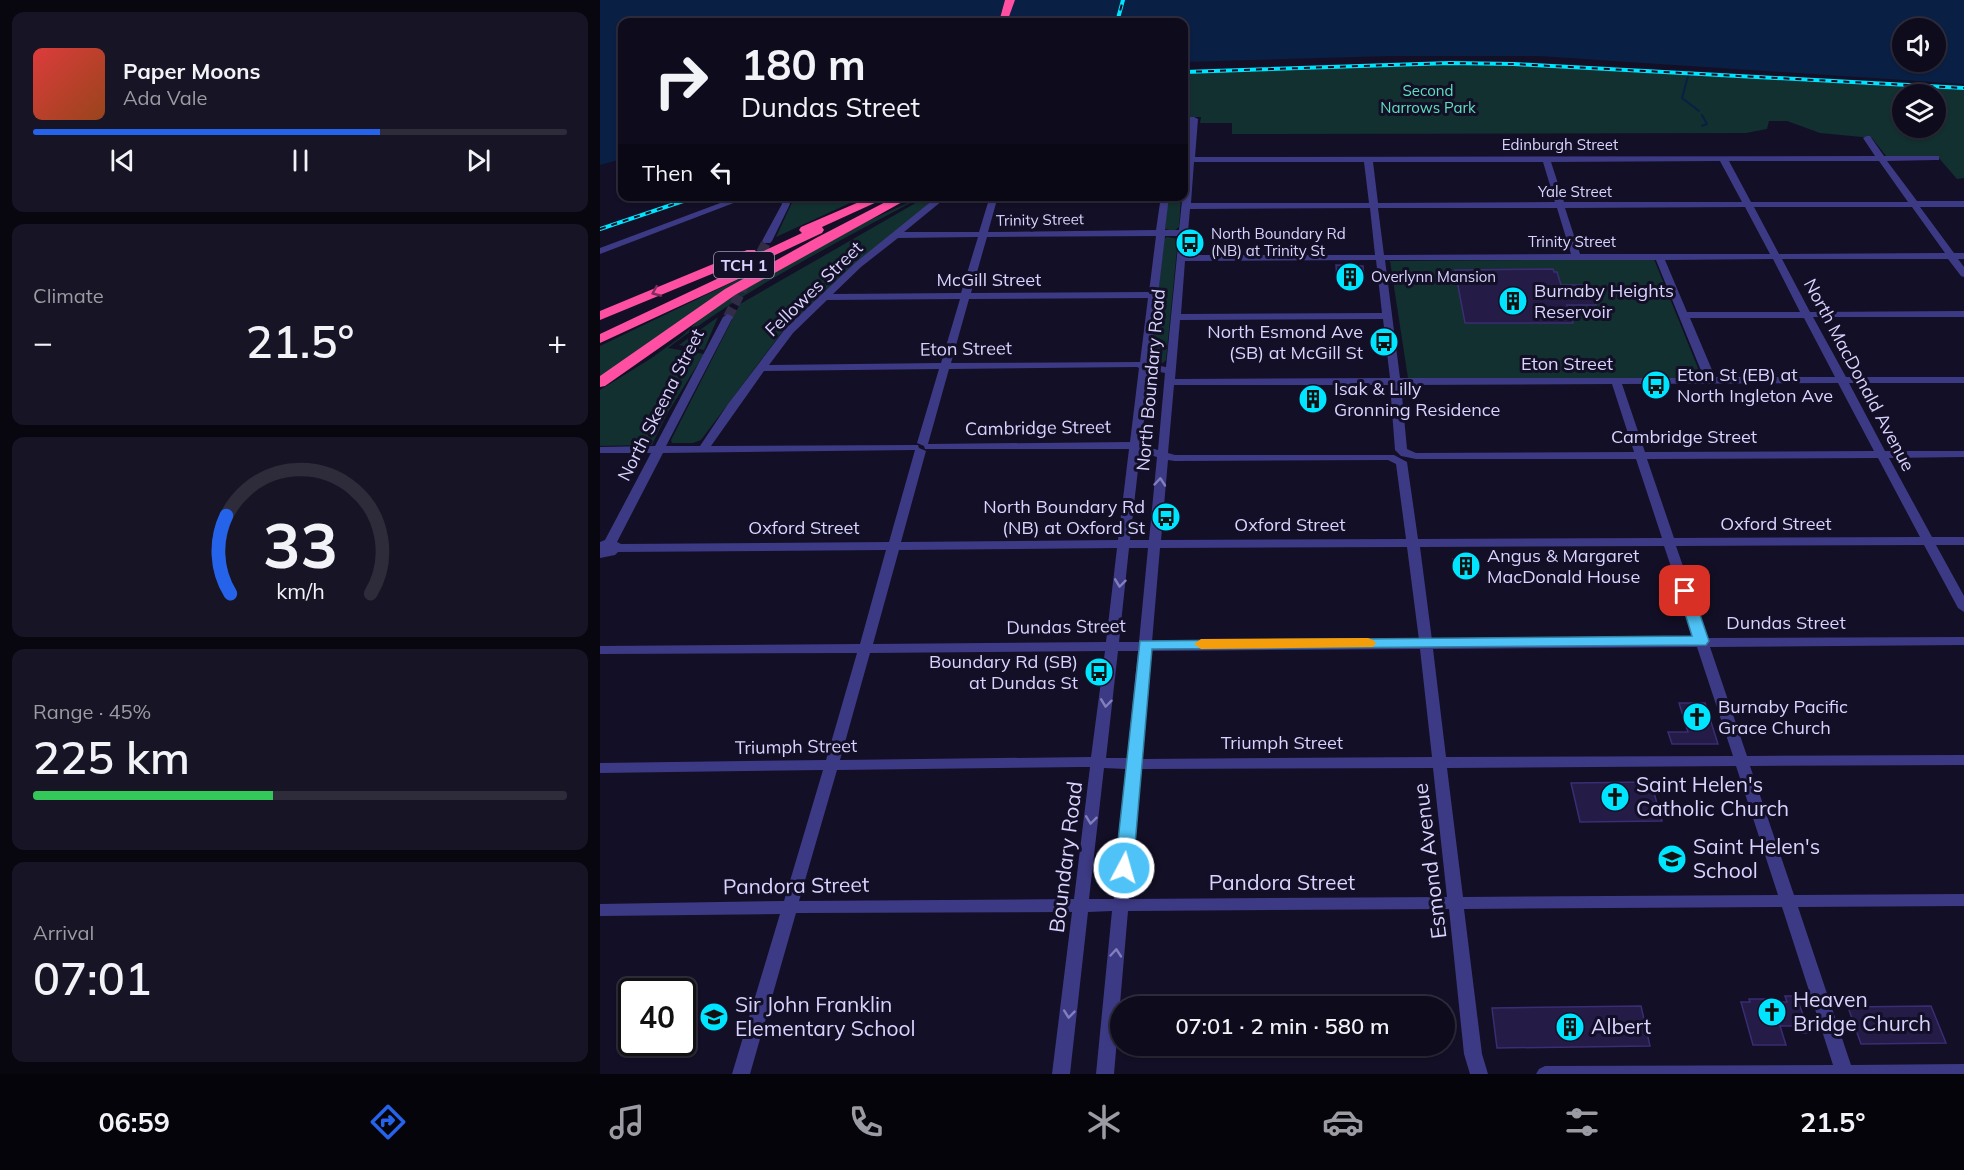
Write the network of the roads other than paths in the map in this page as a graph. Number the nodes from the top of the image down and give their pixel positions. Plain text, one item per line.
1 (1010, 0) edge
2 (1020, 0) edge
3 (1004, 18) edge
4 (1014, 18) edge
5 (1188, 119) edge
6 (1867, 138) dead end
7 (1188, 154) edge
8 (1723, 158) junction
9 (1882, 158) junction
10 (1936, 158) dead end
11 (1368, 159) junction
12 (1546, 159) junction
13 (1188, 160) edge
14 (735, 201) edge
15 (784, 201) edge
16 (873, 201) edge
17 (874, 201) edge
18 (896, 201) edge
19 (897, 201) edge
20 (938, 201) edge
21 (992, 201) edge
22 (1164, 201) edge
23 (1186, 201) edge
24 (1915, 204) junction
25 (1964, 204) edge
26 (1374, 205) junction
27 (1560, 205) junction
28 (1748, 205) junction
29 (1186, 206) junction
30 (1161, 233) junction
31 (1183, 233) junction
32 (982, 235) junction
33 (896, 236) junction
34 (767, 241) tunnel mouth
35 (600, 251) edge
36 (1659, 256) junction
37 (1775, 256) junction
38 (1952, 256) junction
39 (1964, 256) edge
40 (1576, 257) junction
41 (1181, 258) junction
42 (1379, 258) junction
43 (1964, 274) edge
44 (1153, 295) junction
45 (825, 297) junction
46 (965, 297) junction
47 (1806, 314) junction
48 (1964, 314) edge
49 (1684, 315) junction
50 (600, 316) edge
51 (1387, 316) junction
52 (728, 317) tunnel mouth
53 (1175, 317) junction
54 (600, 331) edge
55 (600, 339) edge
56 (945, 366) junction
57 (1145, 366) junction
58 (760, 368) junction
59 (1170, 376) junction
60 (1841, 380) junction
61 (1964, 380) edge
62 (1395, 381) junction
63 (1616, 381) junction
64 (1711, 381) junction
65 (600, 383) edge
66 (922, 447) junction
67 (1136, 448) junction
68 (703, 449) junction
69 (600, 450) edge
70 (657, 450) junction
71 (1162, 454) junction
72 (1882, 454) junction
73 (1964, 454) edge
74 (1401, 456) junction
75 (1641, 456) junction
76 (1928, 541) junction
77 (1964, 541) edge
78 (1670, 542) junction
79 (1125, 543) junction
80 (1414, 543) junction
81 (1154, 544) junction
82 (894, 546) junction
83 (605, 551) edge
84 (1964, 608) edge
85 (1701, 641) junction
86 (1964, 641) edge
87 (1426, 643) junction
88 (1145, 644) junction
89 (1113, 645) junction
90 (865, 647) junction
91 (600, 650) edge
92 (1741, 760) junction
93 (1964, 760) edge
94 (1099, 762) junction
95 (1439, 762) junction
96 (1134, 763) junction
97 (831, 766) junction
98 (600, 768) edge
99 (1964, 900) edge
100 (1787, 901) junction
101 (1455, 903) junction
102 (1082, 905) junction
103 (1120, 905) junction
104 (789, 907) junction
105 (600, 910) edge
106 (1964, 1072) edge
107 (1844, 1073) edge
108 (741, 1074) edge
109 (1061, 1074) edge
110 (1105, 1074) edge
111 (1479, 1074) edge
112 (1545, 1074) edge

1 - 3 highway
2 - 4 highway
5 - 7 street, North Boundary Road
6 - 9 street
8 - 9 street, Edinburgh Street
8 - 12 street, Edinburgh Street
8 - 28 street, North MacDonald Avenue
9 - 10 street, Edinburgh Street
9 - 24 street
11 - 12 street, Edinburgh Street
11 - 13 street, Edinburgh Street
11 - 26 street, Esmond Avenue
12 - 27 street
14 - 35 street
15 - 34 street
16 -> 50 highway
17 - 54 highway, TCH 1
18 - 55 highway, TCH 1
19 - 65 highway
20 - 33 street, Fellowes Street
21 - 32 street
22 - 30 street, North Boundary Road
23 - 29 street, North Boundary Road
24 - 25 street, Yale Street
24 - 28 street, Yale Street
24 - 38 street
26 - 27 street, Yale Street
26 - 29 street, Yale Street
26 - 42 street, Esmond Avenue
27 - 28 street, Yale Street
27 - 40 street
28 - 37 street, North MacDonald Avenue
29 - 31 street, North Boundary Road
30 - 31 street, Trinity Street
30 - 32 street, Trinity Street
30 - 44 street, North Boundary Road
31 - 41 street, North Boundary Road
32 - 33 street, Trinity Street
32 - 46 street
33 - 45 street, Fellowes Street
36 - 37 street, Trinity Street
36 - 40 street, Trinity Street
36 - 49 street
37 - 38 street, Trinity Street
37 - 47 street, North MacDonald Avenue
38 - 39 street, Trinity Street
38 - 43 street
40 - 42 street, Trinity Street
41 - 42 street, Trinity Street
41 - 53 street, North Boundary Road
42 - 51 street, Esmond Avenue
44 - 46 street, McGill Street
44 - 57 street, North Boundary Road
45 - 46 street, McGill Street
45 - 58 street, Fellowes Street
46 - 56 street
47 - 48 street
47 - 49 street
47 - 60 street, North MacDonald Avenue
49 - 64 street
51 - 53 street
51 - 62 street, Esmond Avenue
52 - 70 street, North Skeena Street
53 - 59 street, North Boundary Road
56 - 57 street, Eton Street
56 - 58 street, Eton Street
56 - 66 street
57 - 59 street, Eton Street
57 - 67 street, North Boundary Road
58 - 68 street, Fellowes Street
59 - 62 street, Eton Street
59 - 71 street, North Boundary Road
60 - 61 street, Eton Street
60 - 64 street, Eton Street
60 - 72 street, North MacDonald Avenue
62 - 63 street, Eton Street
62 - 74 street, Esmond Avenue
63 - 64 street, Eton Street
63 - 75 street
66 - 67 street, Cambridge Street
66 - 68 street, Cambridge Street
66 - 82 street
67 - 71 street, Cambridge Street
67 - 79 street, North Boundary Road
68 - 70 street, Cambridge Street
69 - 70 street, Cambridge Street
70 - 83 street, North Skeena Street
71 - 74 street, Cambridge Street
81 -> 71 street, North Boundary Road
72 - 73 street, Cambridge Street
72 - 75 street, Cambridge Street
72 - 76 street, North MacDonald Avenue
74 - 75 street, Cambridge Street
74 - 80 street, Esmond Avenue
75 - 78 street
76 - 77 street, Oxford Street
76 - 78 street, Oxford Street
76 - 84 street, North MacDonald Avenue
78 - 80 street, Oxford Street
78 - 85 street
79 - 81 street, Oxford Street
79 - 82 street, Oxford Street
79 -> 89 street, North Boundary Road
80 - 81 street, Oxford Street
80 - 87 street, Esmond Avenue
81 - 88 street, North Boundary Road
82 - 83 street, Oxford Street
82 - 90 street
85 - 86 street, Dundas Street
85 - 87 street, Dundas Street
85 - 92 street
87 - 88 street, Dundas Street
87 - 95 street, Esmond Avenue
88 - 89 street, Dundas Street
88 - 96 street
89 - 90 street, Dundas Street
89 -> 94 street, Boundary Road
90 - 91 street, Dundas Street
90 - 97 street
92 - 93 street, Triumph Street
92 - 95 street, Triumph Street
92 - 100 street
94 - 96 street, Triumph Street
94 - 97 street, Triumph Street
94 -> 102 street, Boundary Road
95 - 96 street, Triumph Street
95 - 101 street, Esmond Avenue
96 - 103 street
97 - 98 street, Triumph Street
97 - 104 street
99 - 100 street, Pandora Street
100 - 101 street, Pandora Street
100 - 107 street
101 - 103 street, Pandora Street
101 - 111 street, Esmond Avenue
102 - 103 street, Pandora Street
102 - 104 street, Pandora Street
102 -> 109 street, Boundary Road
110 -> 103 street
104 - 105 street, Pandora Street
104 - 108 street
106 - 107 street
107 - 112 street

